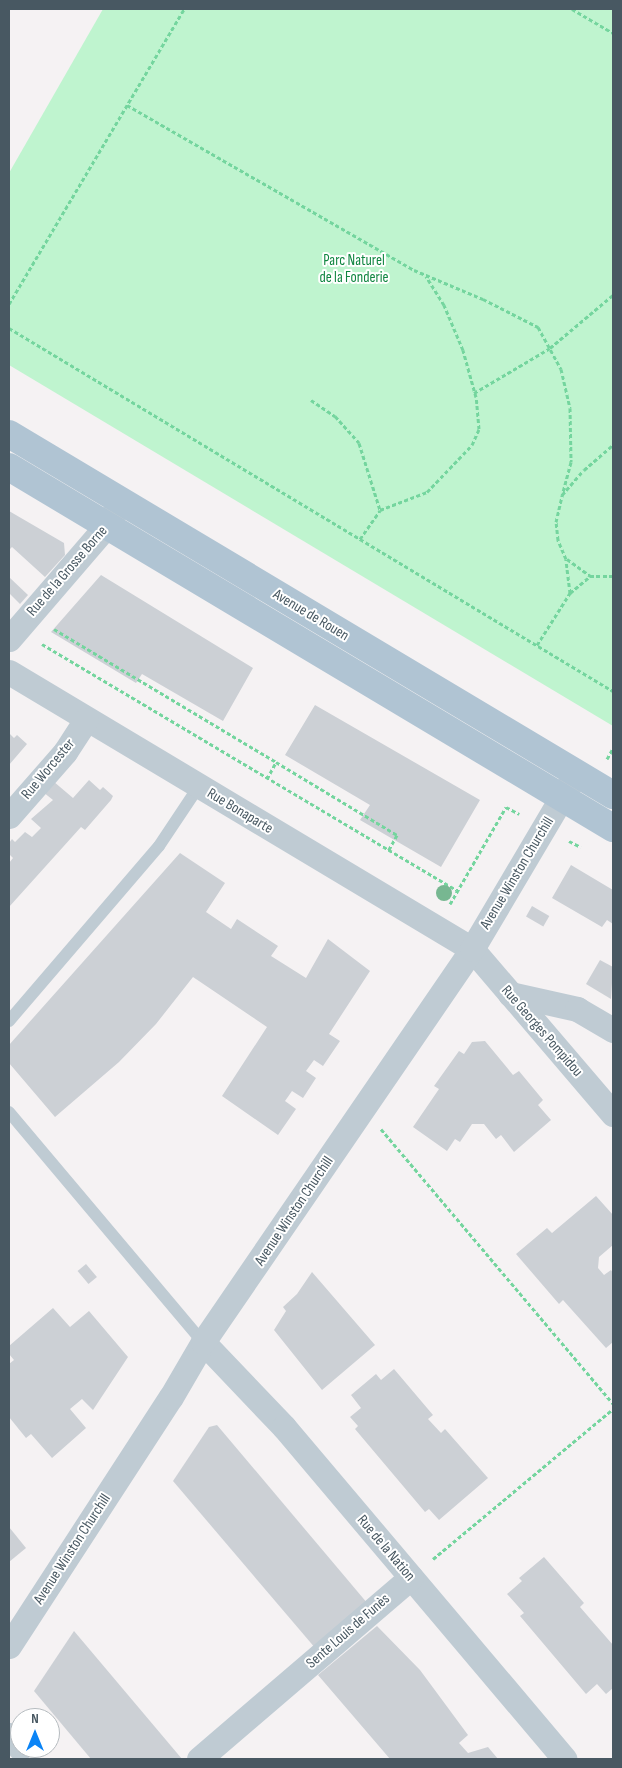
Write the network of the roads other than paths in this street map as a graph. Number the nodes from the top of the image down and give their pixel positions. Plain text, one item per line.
1 (9, 434) edge
2 (9, 466) edge
3 (122, 501) junction
4 (107, 525) junction
5 (9, 639) edge
6 (9, 672) edge
7 (86, 720) junction
8 (576, 773) junction
9 (199, 786) junction
10 (613, 795) edge
11 (562, 798) junction
12 (9, 816) edge
13 (613, 828) edge
14 (472, 949) junction
15 (510, 994) junction
16 (9, 1021) edge
17 (613, 1030) edge
18 (9, 1112) edge
19 (613, 1114) edge
20 (203, 1342) junction
21 (411, 1577) junction
22 (9, 1646) edge
23 (199, 1759) edge
24 (564, 1759) edge

1 - 3 main road, Avenue de Rouen
2 - 4 main road, Avenue de Rouen
3 - 4 street, Rue de la Grosse Borne
3 - 8 main road, Avenue de Rouen
4 - 5 street, Rue de la Grosse Borne
4 - 11 main road, Avenue de Rouen
6 - 7 street, Rue Bonaparte
7 - 9 street, Rue Bonaparte
7 - 12 street, Rue Worcester
8 - 10 main road, Avenue de Rouen
8 - 11 street, Avenue Winston Churchill
9 - 14 street, Rue Bonaparte
9 - 16 lane
11 - 13 main road, Avenue de Rouen
11 - 14 street, Avenue Winston Churchill
14 - 15 street, Rue Georges Pompidou
14 - 20 street, Avenue Winston Churchill
15 - 17 street
15 - 19 street, Rue Georges Pompidou
18 - 20 lane
20 - 21 street, Rue de la Nation
20 - 22 street, Avenue Winston Churchill
21 - 23 street, Sente Louis de Funès
21 - 24 street, Rue de la Nation

